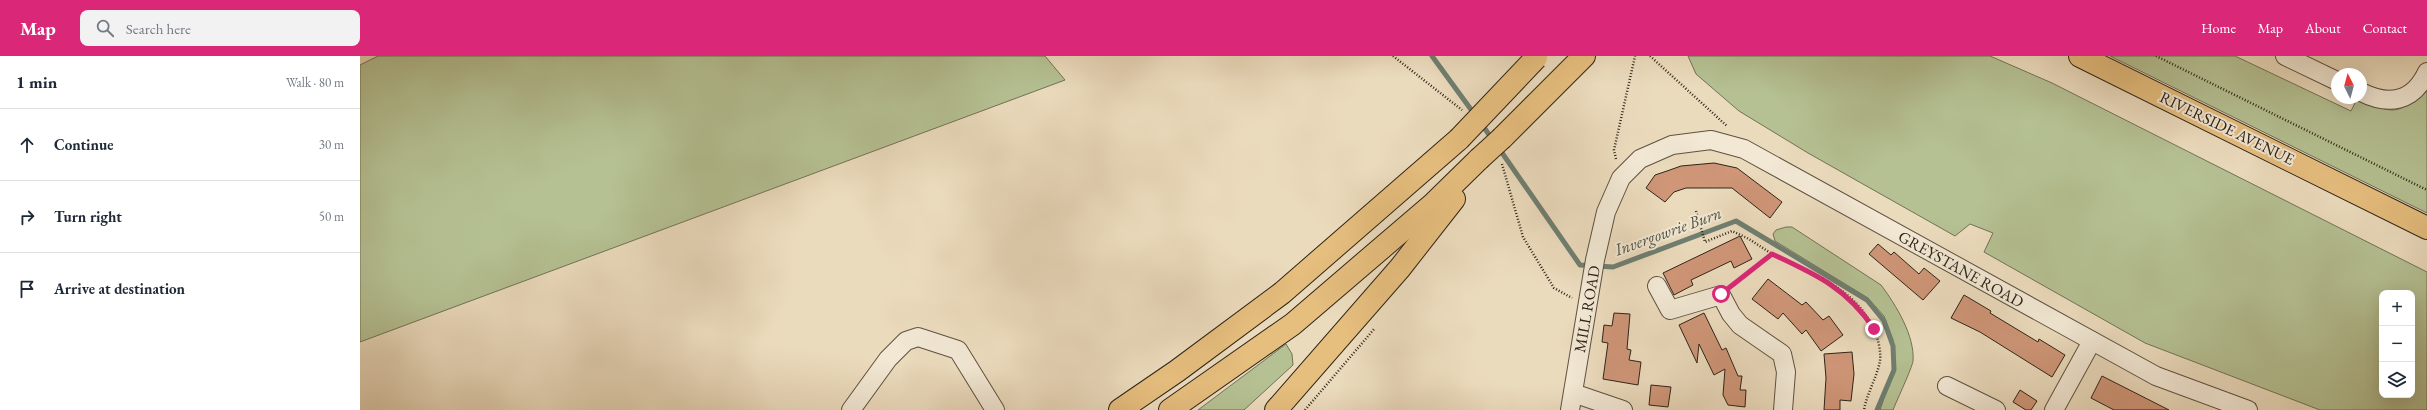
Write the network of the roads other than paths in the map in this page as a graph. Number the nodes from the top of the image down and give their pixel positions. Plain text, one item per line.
1 (1584, 56) edge
2 (2080, 56) edge
3 (2285, 56) edge
4 (1537, 57) edge
5 (2427, 72) edge
6 (2331, 78) edge
7 (2367, 95) edge
8 (1672, 145) joint
9 (1489, 162) junction
10 (2373, 200) junction
11 (2427, 228) edge
12 (2427, 234) edge
13 (1657, 286) dead end
14 (2092, 341) junction
15 (1946, 386) dead end
16 (1572, 402) edge
17 (851, 410) edge
18 (995, 410) edge
19 (1120, 410) edge
20 (1170, 410) edge
21 (1276, 410) edge
22 (1623, 410) edge
23 (1783, 410) edge
24 (1996, 410) edge
25 (2054, 410) edge
26 (2248, 410) edge

1 - 9 main road, bridge
2 - 10 main road, RIVERSIDE AVENUE
3 - 6 street
4 - 19 main road, bridge
5 - 7 street
8 - 14 street, GREYSTANE ROAD
8 - 16 street, MILL ROAD
9 - 20 main road
9 - 21 main road
10 - 11 main road, RIVERSIDE AVENUE
10 - 12 main road, RIVERSIDE AVENUE
13 - 23 street
14 - 25 street
14 - 26 street, GREYSTANE ROAD
15 - 24 street
16 - 22 street
17 - 18 street

